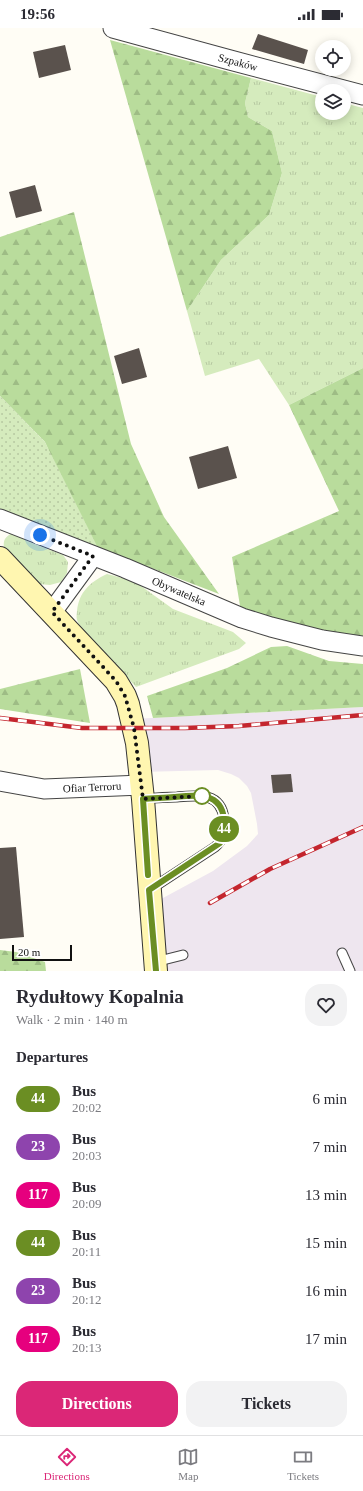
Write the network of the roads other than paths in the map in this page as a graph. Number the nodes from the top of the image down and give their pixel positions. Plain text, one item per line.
1 (113, 28) edge
2 (363, 95) edge
3 (0, 519) edge
4 (93, 556) junction
5 (0, 558) edge
6 (52, 612) junction
7 (363, 646) edge
8 (0, 782) edge
9 (142, 792) junction
10 (149, 890) junction
11 (342, 953) dead end
12 (183, 955) dead end
13 (155, 967) edge
14 (350, 971) edge

1 - 2 street, Szpaków
3 - 4 street, Obywatelska
4 - 6 street
4 - 7 street, Obywatelska
5 - 6 street
6 - 9 street
8 - 9 street, Ofiar Terroru
9 - 10 street
9 - 10 lane
10 - 13 street
11 - 14 lane
12 - 13 lane

